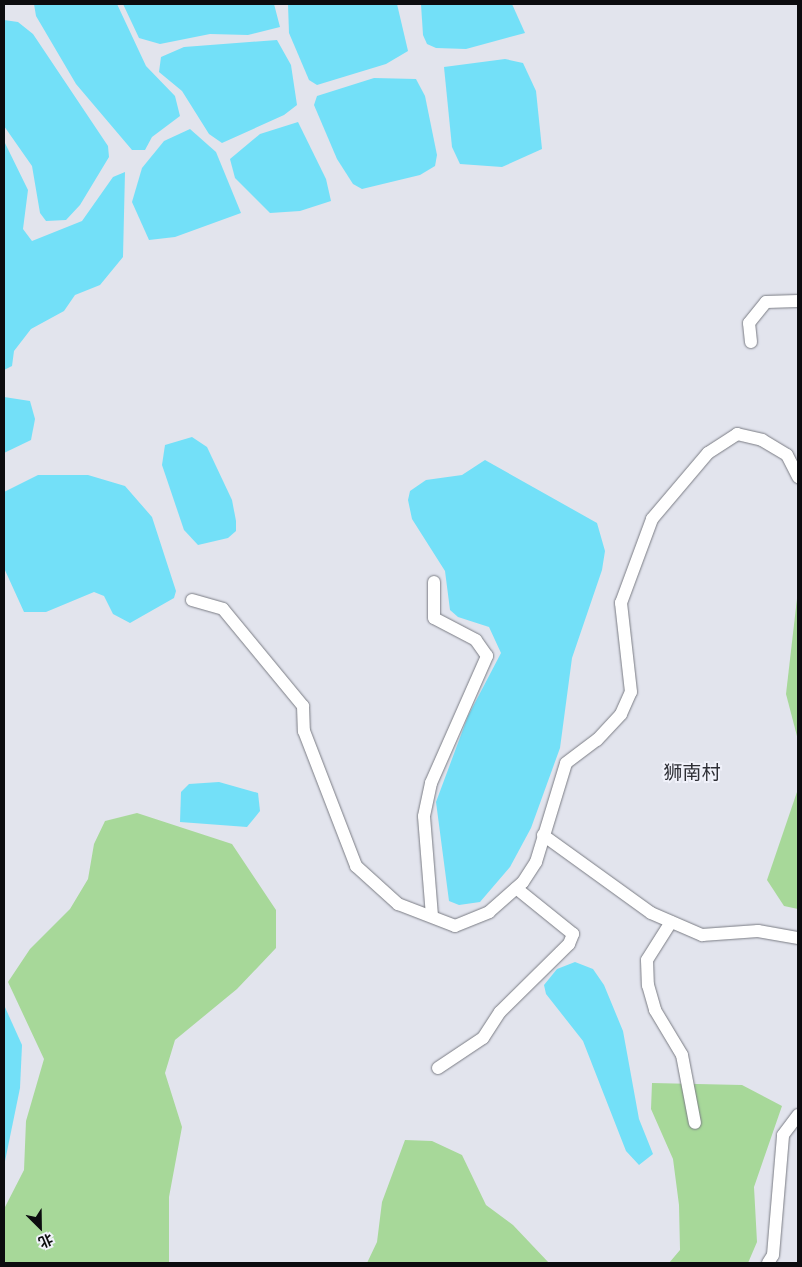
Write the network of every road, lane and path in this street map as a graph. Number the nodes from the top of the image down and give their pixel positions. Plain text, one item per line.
1 (798, 301) edge
2 (751, 342) dead end
3 (798, 477) edge
4 (434, 582) dead end
5 (192, 600) dead end
6 (543, 836) junction
7 (516, 888) junction
8 (432, 916) junction
9 (672, 922) junction
10 (798, 938) edge
11 (438, 1068) dead end
12 (798, 1115) edge
13 (695, 1123) dead end
14 (768, 1263) edge

1 - 2 street
3 - 6 street
4 - 8 street
5 - 8 street
6 - 7 street
6 - 9 street
7 - 8 street
7 - 11 street
9 - 10 street
9 - 13 street
12 - 14 street

